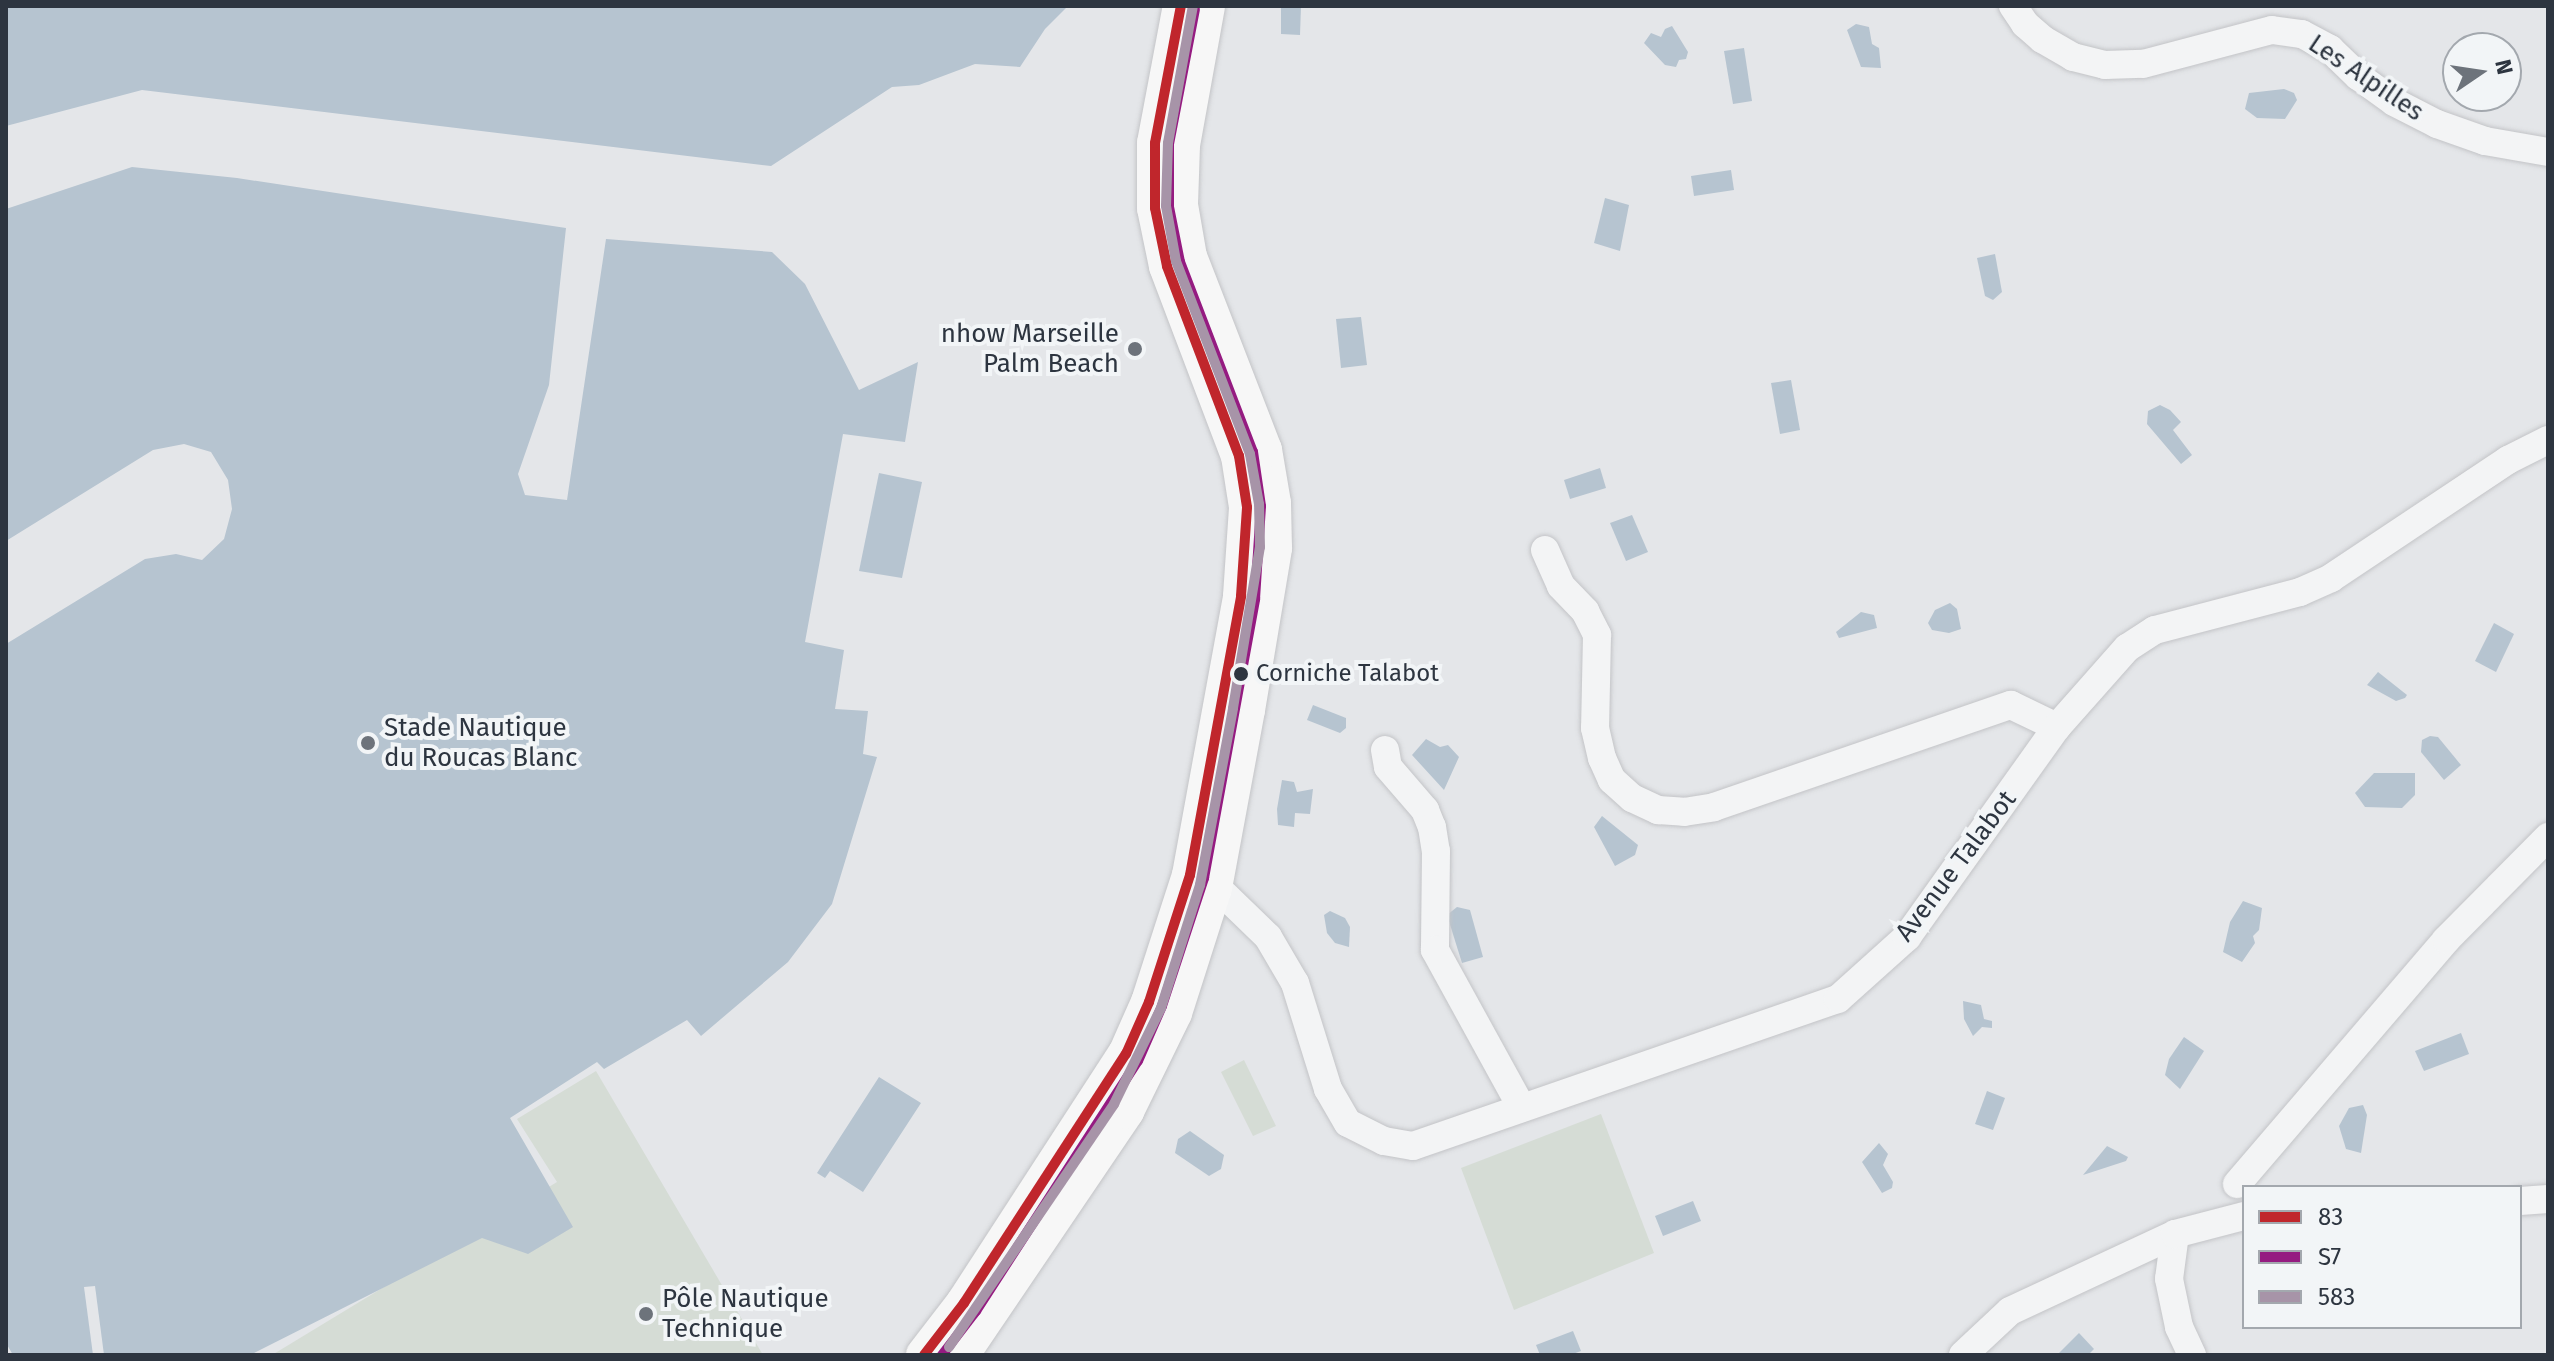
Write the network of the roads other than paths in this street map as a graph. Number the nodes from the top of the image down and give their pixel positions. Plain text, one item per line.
1 (1181, 6) edge
2 (1207, 6) edge
3 (2013, 6) edge
4 (2548, 152) edge
5 (2548, 440) edge
6 (1545, 550) dead end
7 (2057, 727) junction
8 (1385, 750) dead end
9 (2548, 837) edge
10 (1195, 847) junction
11 (1214, 888) junction
12 (1522, 1108) junction
13 (2237, 1184) dead end
14 (2548, 1199) edge
15 (2522, 1201) edge
16 (2242, 1217) edge
17 (2175, 1234) junction
18 (924, 1355) edge
19 (961, 1355) edge
20 (1963, 1355) edge
21 (2192, 1355) edge

1 - 10 main road
2 - 11 main road
3 - 4 street, Les Alpilles
5 - 7 street, Avenue Talabot
6 - 7 street
7 - 12 street, Avenue Talabot
8 - 12 street
9 - 13 street
10 - 11 street
10 - 18 main road
11 - 12 street, Avenue Talabot
11 - 19 main road
14 - 15 street
16 - 17 street
17 - 20 street
17 - 21 street

